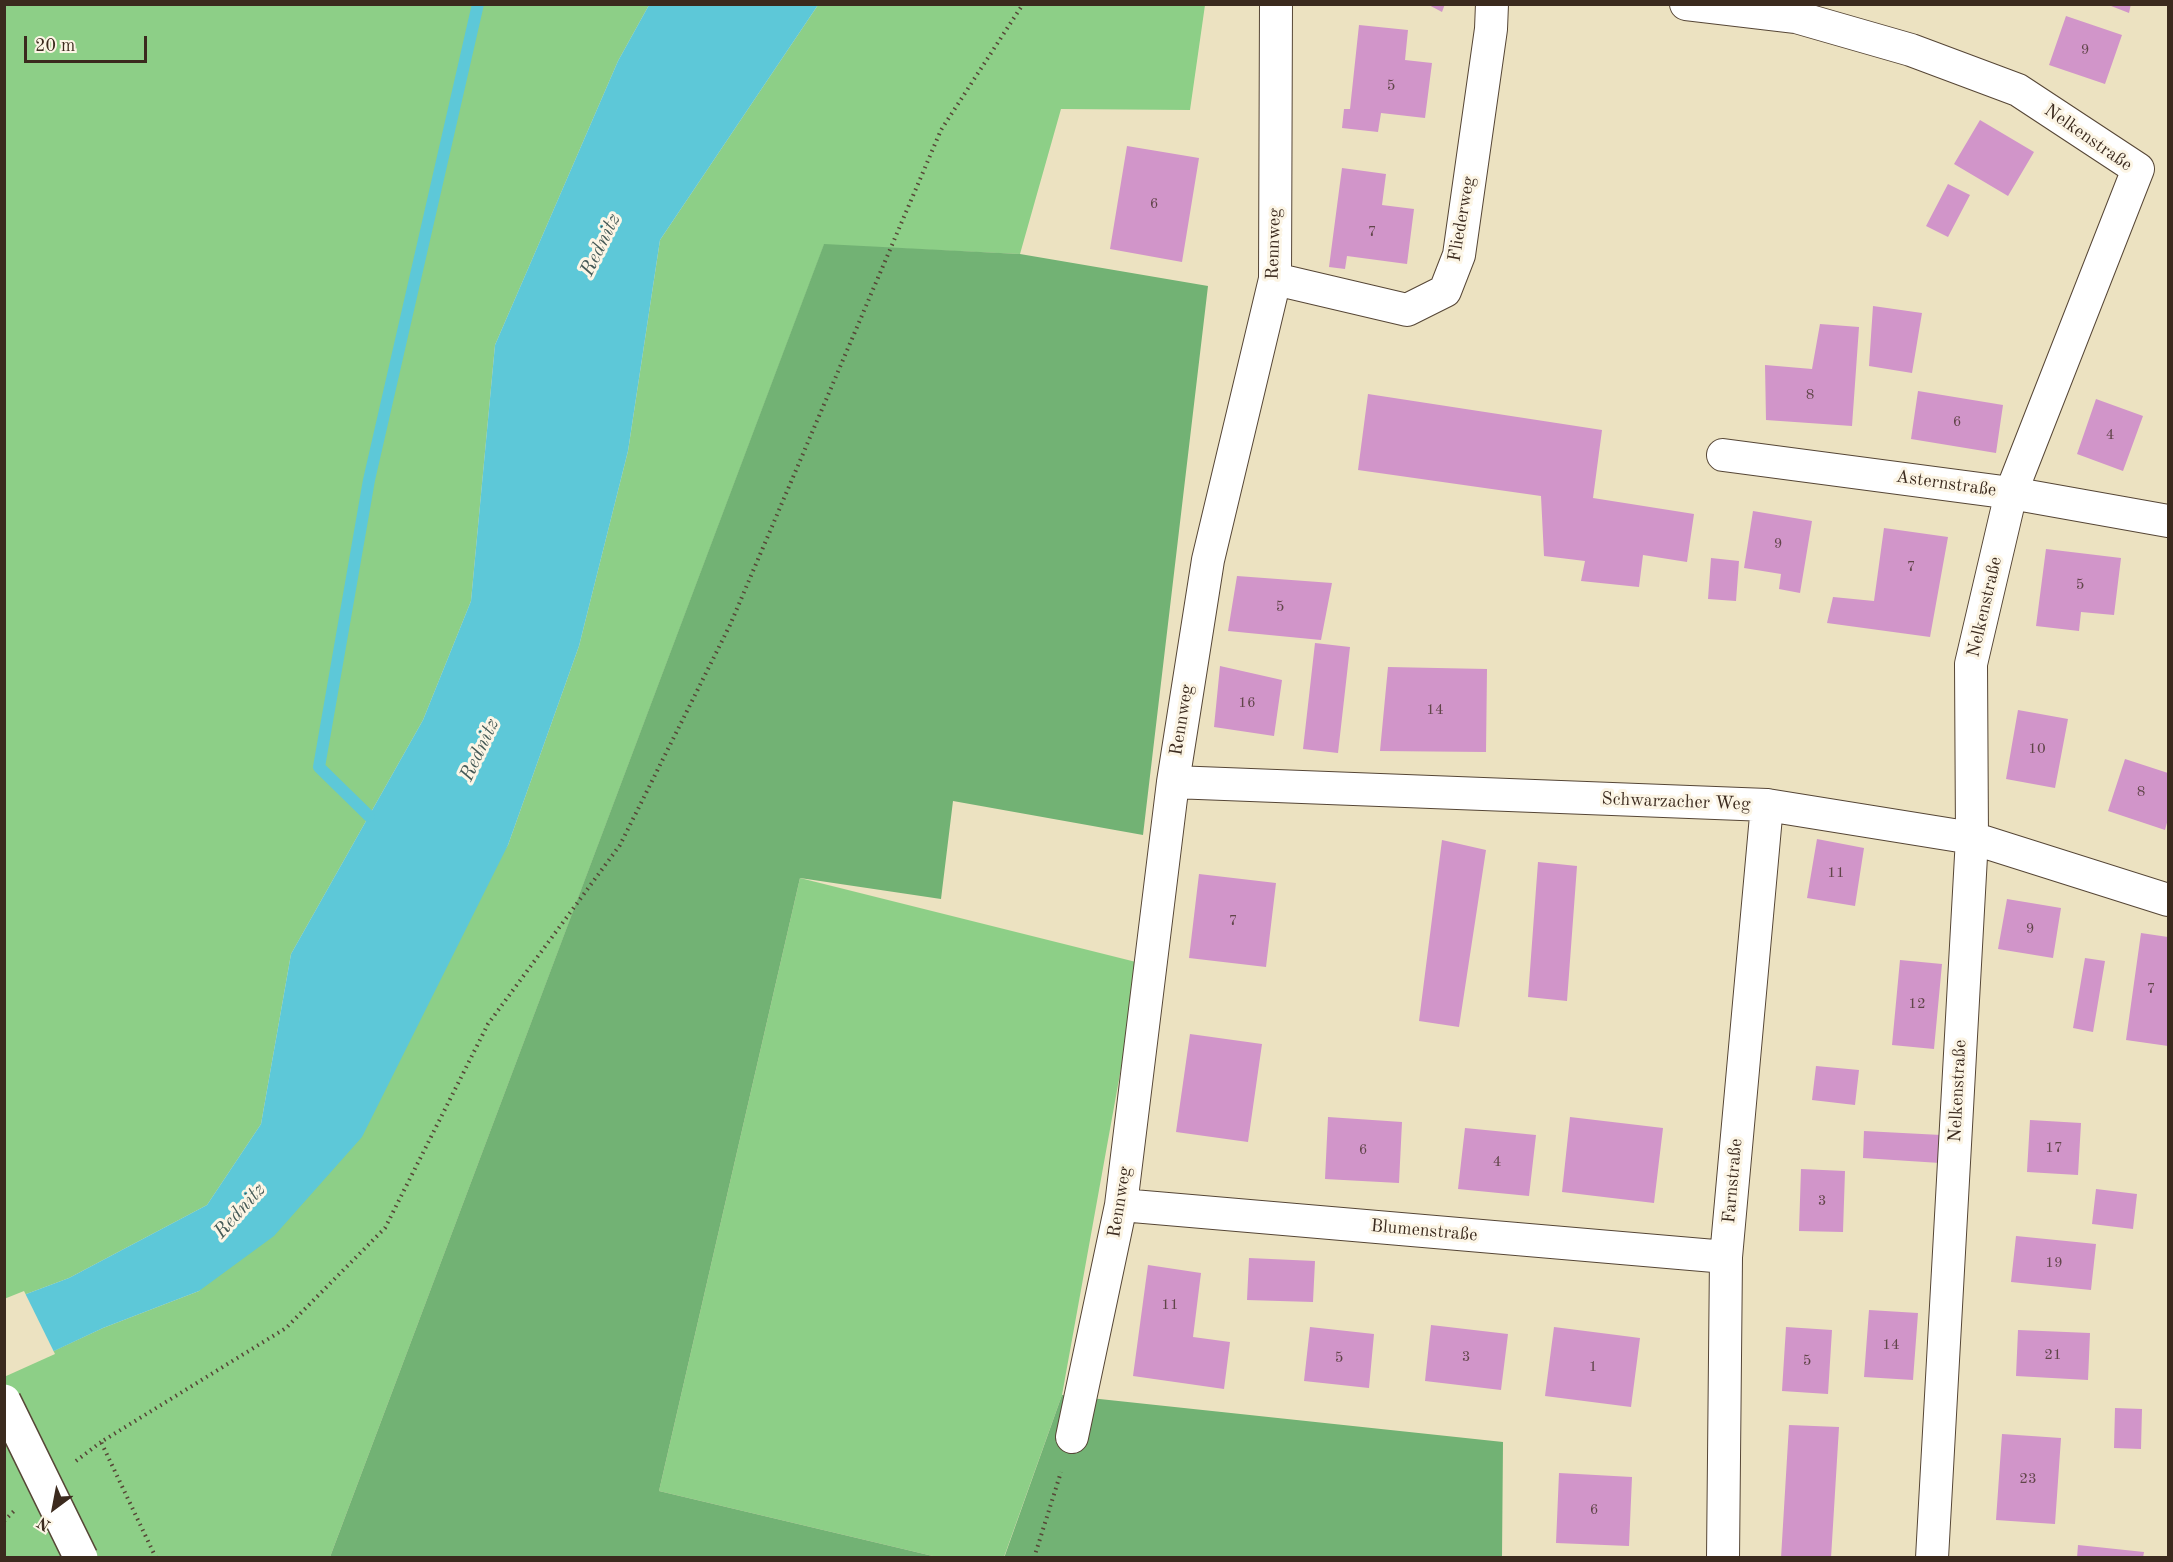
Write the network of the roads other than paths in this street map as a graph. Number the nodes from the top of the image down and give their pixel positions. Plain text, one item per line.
1 (1276, 4) edge
2 (1492, 4) edge
3 (1686, 4) edge
4 (1275, 279) junction
5 (1723, 455) dead end
6 (2011, 493) junction
7 (2169, 521) edge
8 (1173, 782) junction
9 (1767, 805) junction
10 (1972, 838) junction
11 (2169, 900) edge
12 (1121, 1205) junction
13 (1726, 1257) junction
14 (4, 1401) edge
15 (1072, 1437) road end
16 (81, 1557) edge
17 (1723, 1557) edge
18 (1932, 1557) edge

1 - 4 street, Rennweg
2 - 4 street, Fliederweg
3 - 6 street, Nelkenstraße
4 - 8 street, Rennweg
5 - 6 street, Asternstraße
6 - 7 street, Asternstraße
6 - 10 street, Nelkenstraße
8 - 9 street, Schwarzacher Weg
8 - 12 street, Rennweg
9 - 10 street, Schwarzacher Weg
9 - 13 street, Farnstraße
10 - 11 street, Schwarzacher Weg
10 - 18 street, Nelkenstraße
12 - 13 street, Blumenstraße
12 - 15 street, Rennweg
13 - 17 street, Farnstraße
14 - 16 highway, bridge

